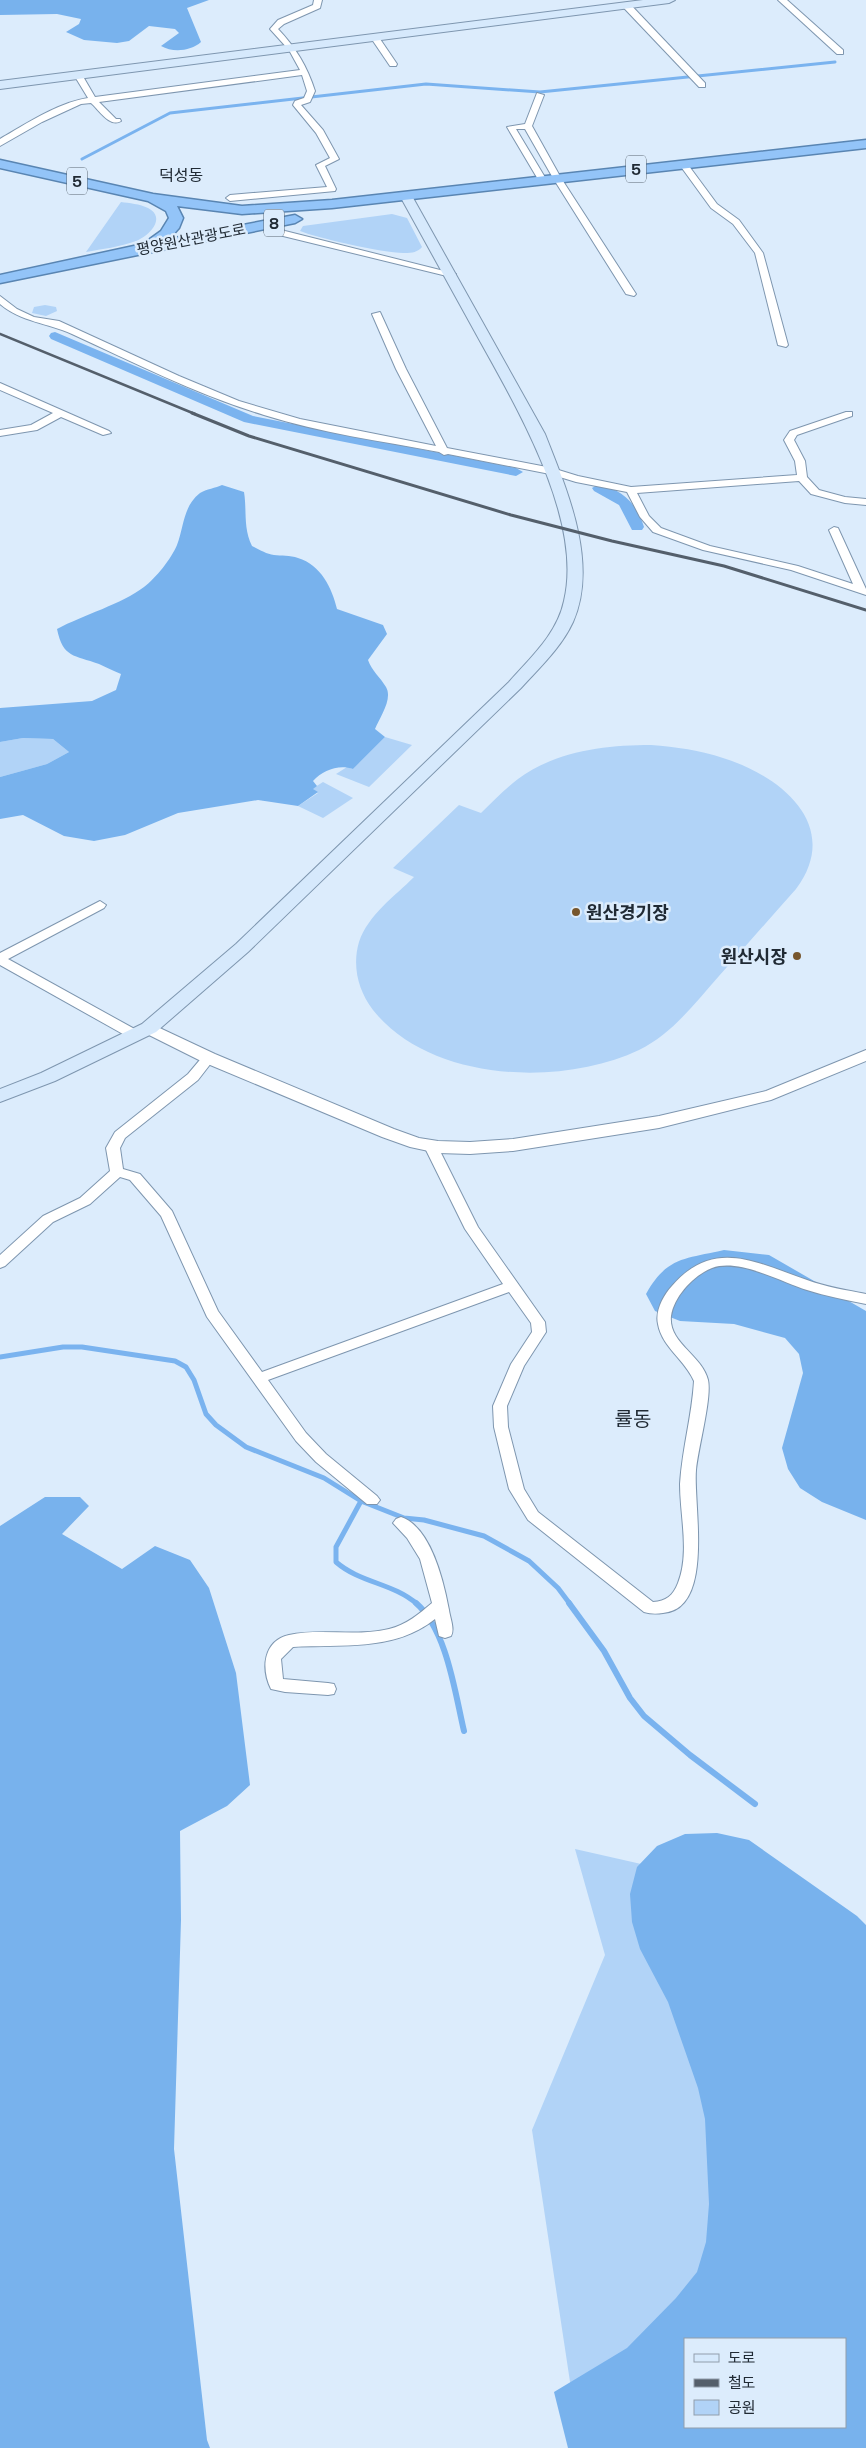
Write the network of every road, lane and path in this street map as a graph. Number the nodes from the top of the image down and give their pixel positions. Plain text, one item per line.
1 (318, 0) edge
2 (669, 0) edge
3 (782, 0) edge
4 (653, 1) edge
5 (626, 6) junction
6 (375, 38) junction
7 (292, 48) junction
8 (840, 52) dead end
9 (393, 64) dead end
10 (305, 72) junction
11 (78, 75) junction
12 (696, 79) dead end
13 (0, 85) edge
14 (540, 95) dead end
15 (92, 99) junction
16 (117, 121) dead end
17 (528, 126) junction
18 (0, 143) edge
19 (866, 144) edge
20 (0, 164) edge
21 (683, 164) junction
22 (557, 178) junction
23 (542, 179) junction
24 (406, 196) junction
25 (153, 198) junction
26 (230, 198) dead end
27 (264, 225) junction
28 (142, 248) junction
29 (451, 274) junction
30 (0, 279) edge
31 (631, 294) dead end
32 (0, 300) edge
33 (377, 314) dead end
34 (783, 345) dead end
35 (0, 386) edge
36 (59, 414) junction
37 (848, 414) dead end
38 (0, 433) edge
39 (106, 433) dead end
40 (444, 452) junction
41 (552, 471) junction
42 (802, 478) junction
43 (631, 490) junction
44 (866, 502) edge
45 (834, 530) dead end
46 (864, 591) edge
47 (100, 905) dead end
48 (0, 959) edge
49 (142, 1031) junction
50 (866, 1055) edge
51 (209, 1058) junction
52 (0, 1096) edge
53 (431, 1146) junction
54 (117, 1172) junction
55 (0, 1263) edge
56 (511, 1286) junction
57 (866, 1299) edge
58 (260, 1378) junction
59 (372, 1500) dead end
60 (401, 1523) dead end
61 (431, 1613) junction
62 (446, 1632) dead end
63 (328, 1689) dead end

1 - 7 street
2 - 4 main road
3 - 8 street
4 - 5 main road
5 - 6 main road
5 - 12 street
6 - 7 main road
6 - 9 street
7 - 10 street
7 - 11 main road
10 - 15 street
10 - 26 street
11 - 13 main road
11 - 15 street
14 - 17 street
15 - 16 street
15 - 18 street
17 - 22 street
17 - 23 street
19 - 21 highway, 5
20 - 25 highway, 5
21 - 22 highway, 5
21 - 34 street
22 - 23 highway, 5
22 - 31 street
23 - 24 highway, 5
24 - 25 highway
24 - 27 highway, 평양원산관광도로 / 8
24 - 29 main road
25 - 28 highway, 8
27 - 28 highway, 평양원산관광도로 / 8
27 - 29 street
28 - 30 highway, 평양원산관광도로 / 8
29 - 41 main road
32 - 40 street
33 - 40 street
35 - 36 street
36 - 38 street
36 - 39 street
37 - 42 street
40 - 41 street
41 - 43 street
41 - 49 main road
42 - 43 street
42 - 44 street
43 - 46 street
45 - 46 street
47 - 48 street
48 - 49 street
49 - 51 street
49 - 52 main road
50 - 53 street
51 - 53 street
51 - 54 street
53 - 56 street
54 - 55 street
54 - 58 street
56 - 57 street
56 - 58 street
58 - 59 street
60 - 61 street
61 - 62 street
61 - 63 street

